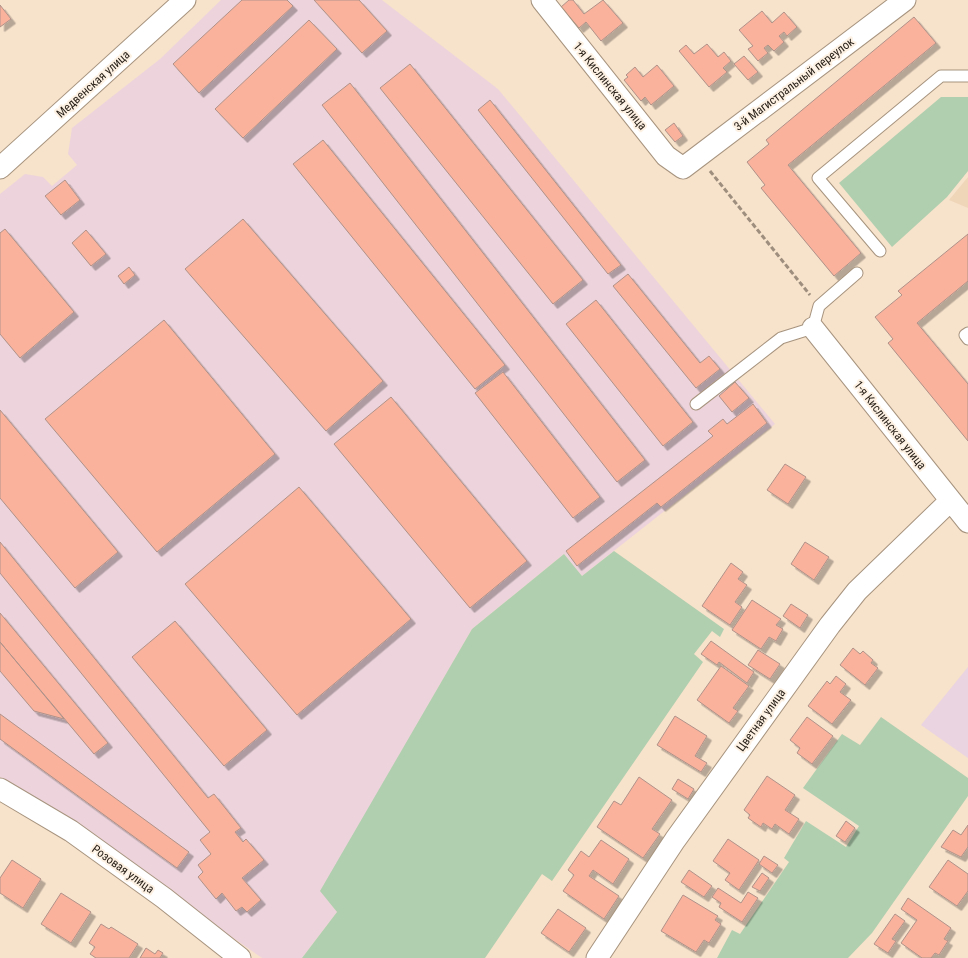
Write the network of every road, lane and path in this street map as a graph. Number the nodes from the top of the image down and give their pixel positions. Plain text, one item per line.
1 (185, 0) edge
2 (542, 0) edge
3 (905, 0) edge
4 (968, 76) edge
5 (690, 162) junction
6 (0, 168) edge
7 (880, 251) dead end
8 (857, 273) dead end
9 (819, 306) junction
10 (813, 328) junction
11 (968, 333) edge
12 (968, 339) edge
13 (696, 404) dead end
14 (950, 501) junction
15 (968, 522) edge
16 (0, 789) edge
17 (240, 958) edge
18 (597, 958) edge

1 - 6 street, Медвенская улица
2 - 5 street, 1-я Кислинская улица
3 - 5 street, 3-й Магистральный переулок
4 - 7 lane
5 - 9 path
8 - 9 lane
9 - 10 lane
10 - 13 lane
10 - 14 street, 1-я Кислинская улица
11 - 12 lane
14 - 15 street, 1-я Кислинская улица
14 - 18 street, Цветная улица
16 - 17 street, Розовая улица

